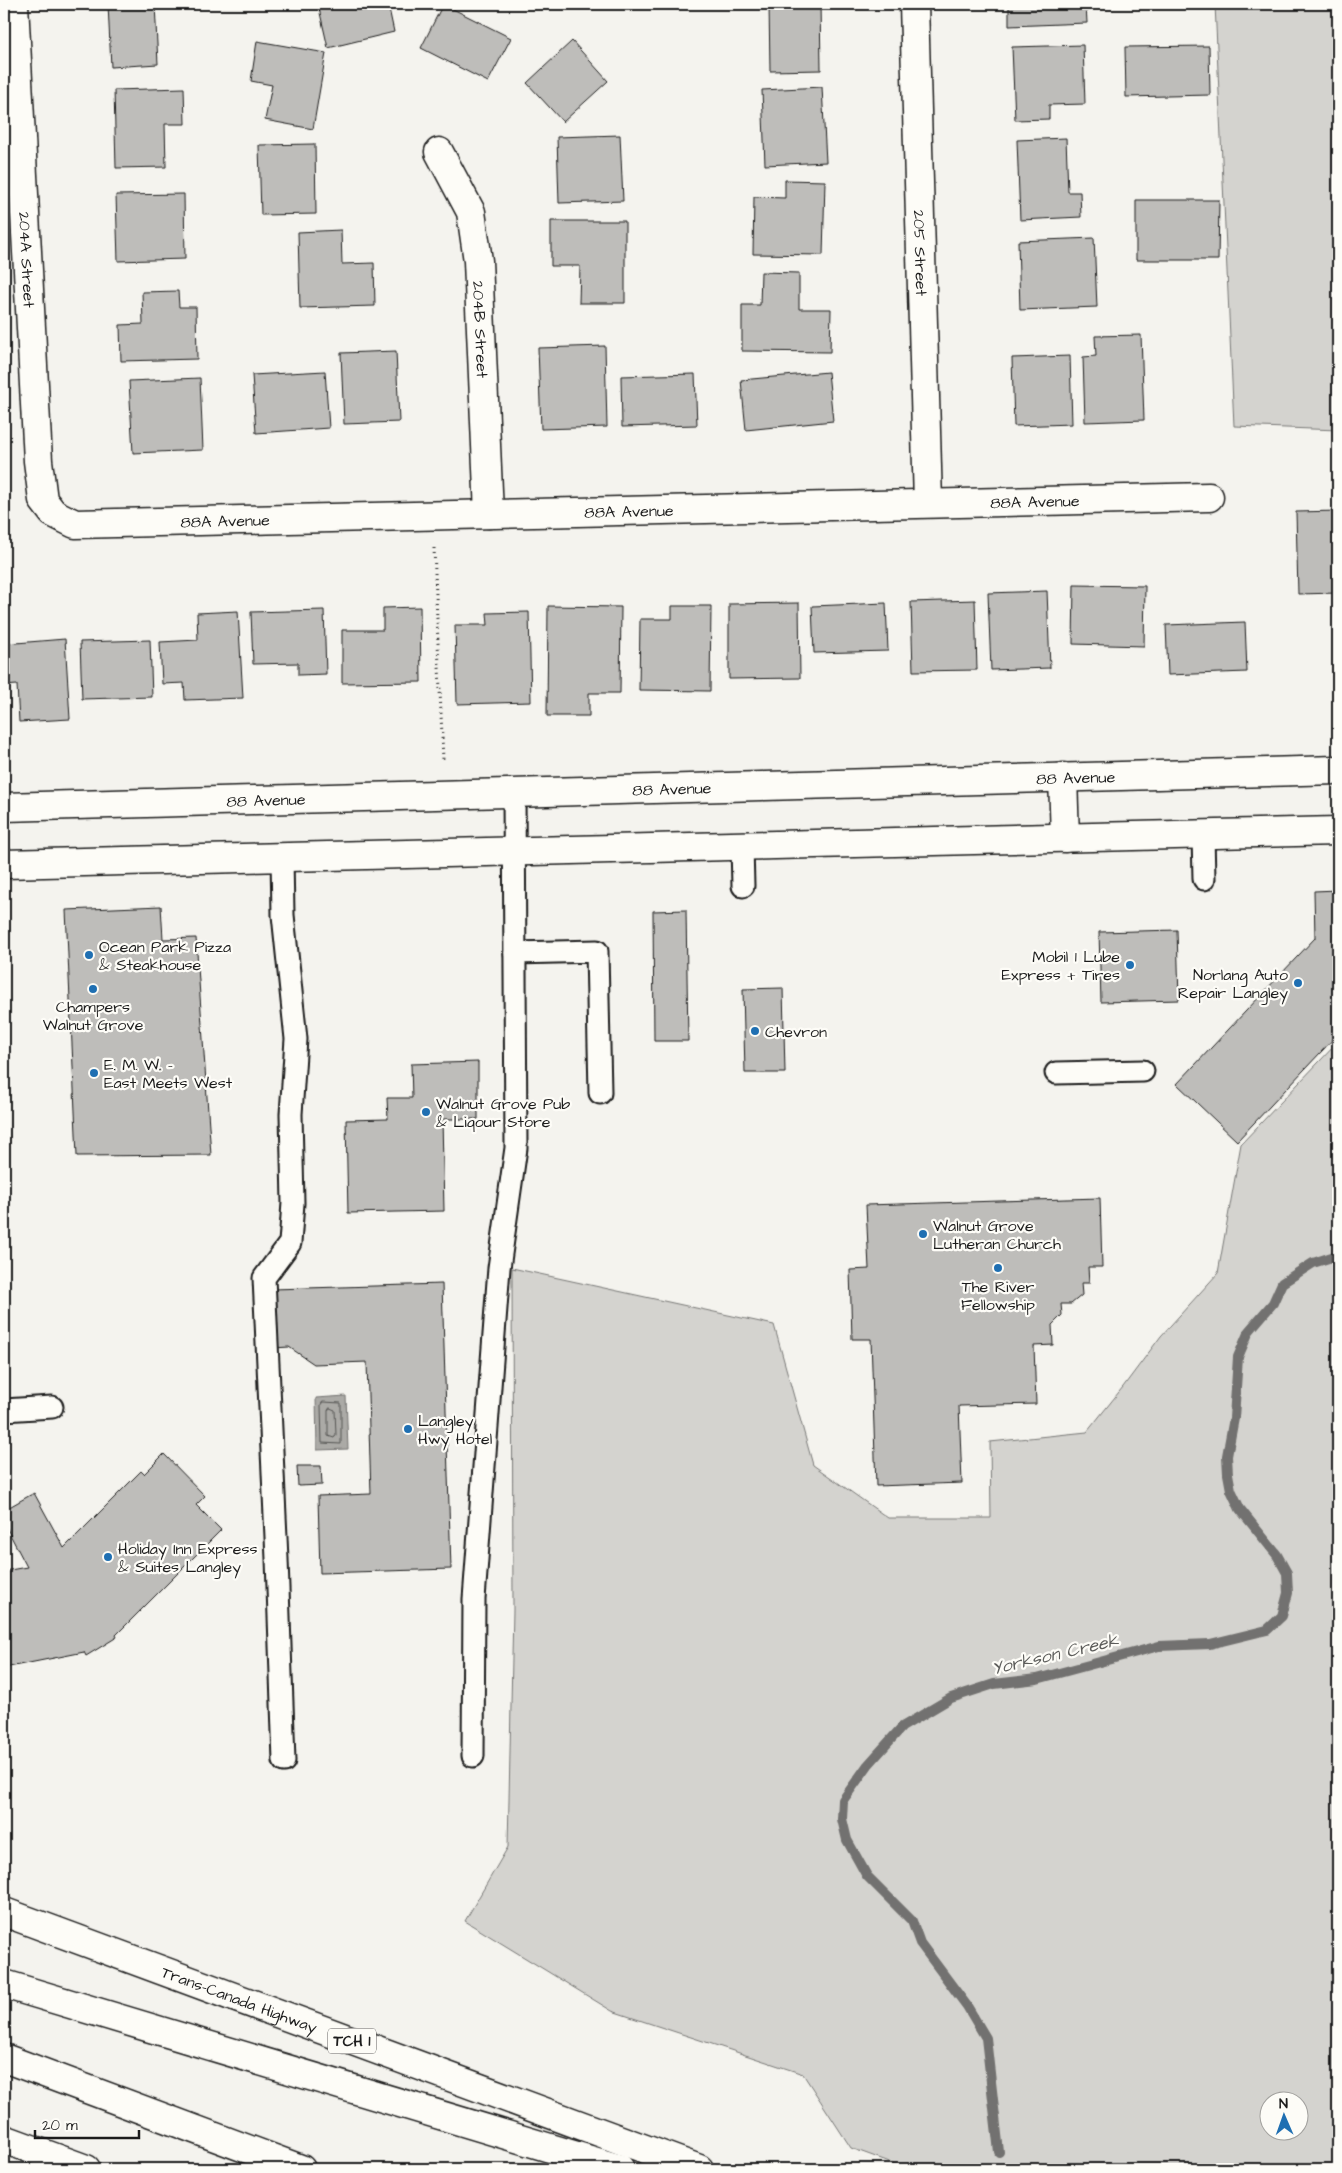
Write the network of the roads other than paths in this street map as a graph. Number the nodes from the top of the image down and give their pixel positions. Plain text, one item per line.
1 (14, 4) edge
2 (914, 4) edge
3 (439, 152) dead end
4 (1209, 498) dead end
5 (928, 503) junction
6 (53, 513) joint
7 (489, 514) junction
8 (1338, 770) edge
9 (1063, 778) junction
10 (514, 793) junction
11 (4, 807) edge
12 (1338, 831) edge
13 (1203, 835) junction
14 (1066, 838) junction
15 (742, 846) junction
16 (515, 851) junction
17 (282, 857) junction
18 (4, 864) edge
19 (1204, 879) dead end
20 (743, 886) dead end
21 (515, 953) junction
22 (1143, 1071) dead end
23 (1056, 1073) dead end
24 (600, 1093) dead end
25 (52, 1407) dead end
26 (4, 1410) edge
27 (473, 1756) dead end
28 (284, 1761) dead end
29 (4, 1912) edge
30 (4, 1984) edge
31 (4, 2058) edge
32 (4, 2139) edge
33 (86, 2169) edge
34 (301, 2169) edge
35 (620, 2169) edge
36 (699, 2169) edge

1 - 6 main road, 204A Street
2 - 5 main road, 205 Street
3 - 7 main road, 204B Street
4 - 5 main road, 88A Avenue
5 - 7 main road, 88A Avenue
6 - 7 main road, 88A Avenue
8 - 9 main road, 88 Avenue
9 - 10 main road, 88 Avenue
9 - 14 main road
10 - 11 main road, 88 Avenue
10 - 16 lane
12 - 13 main road
13 - 14 main road
13 - 19 lane
14 - 15 main road
15 - 16 main road
15 - 20 lane
16 - 17 main road
16 - 21 lane
17 - 18 main road
17 - 28 lane
21 - 24 lane
21 - 27 lane
22 - 23 lane
25 - 26 lane
29 - 36 main road, Trans-Canada Highway / TCH 1
30 - 35 main road
31 - 34 main road
32 - 33 main road

